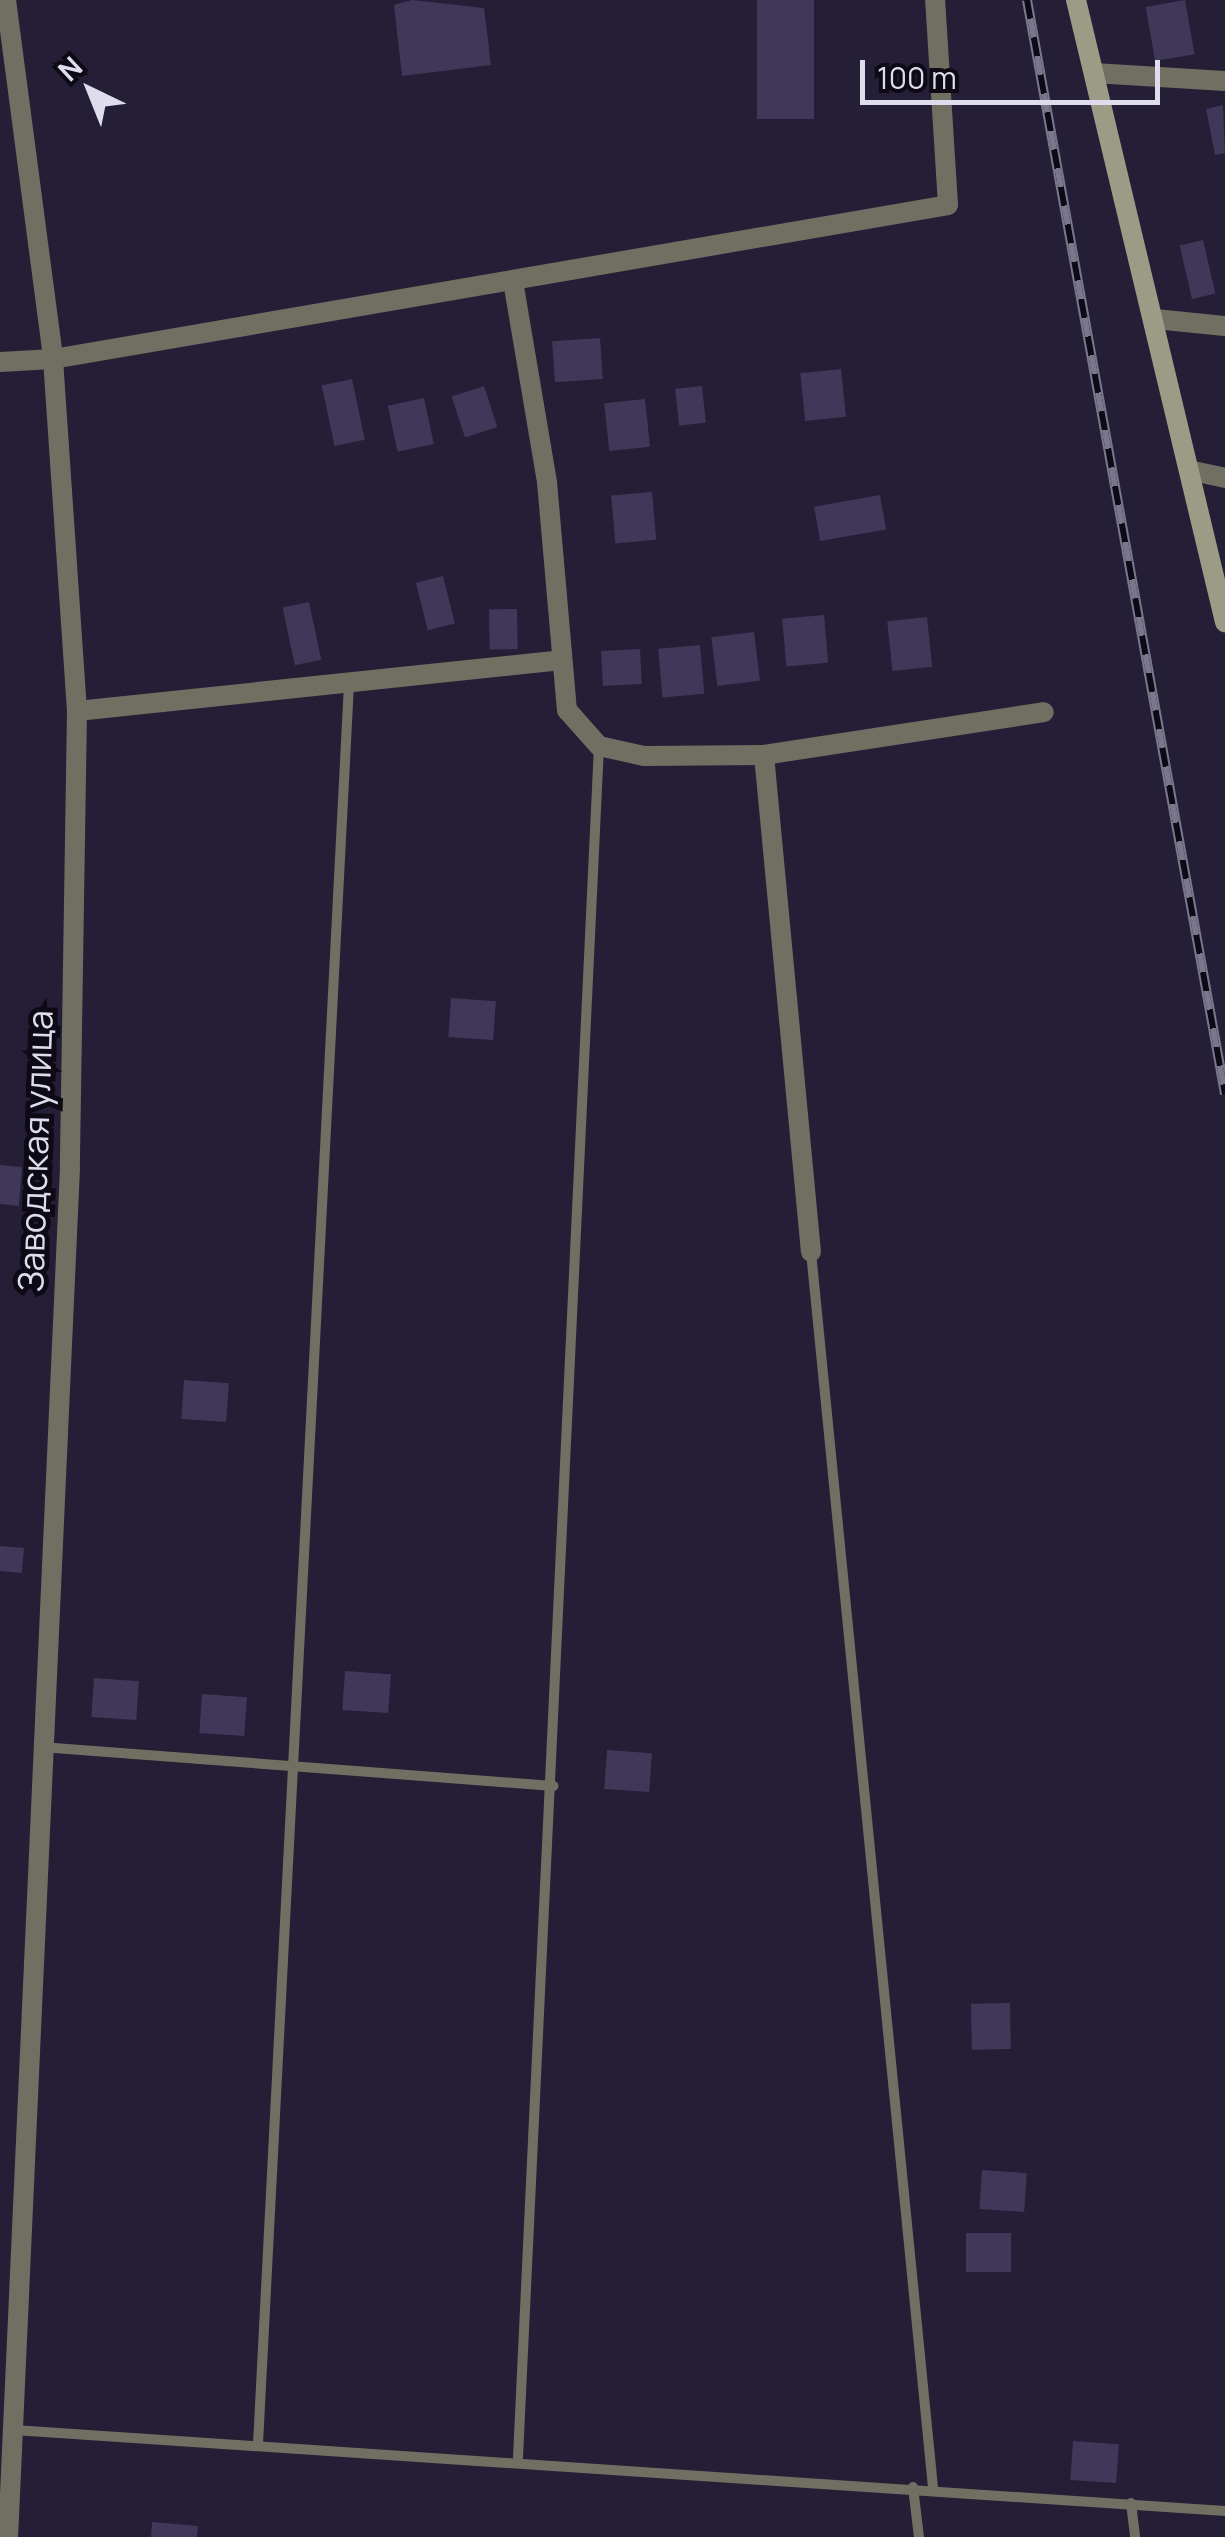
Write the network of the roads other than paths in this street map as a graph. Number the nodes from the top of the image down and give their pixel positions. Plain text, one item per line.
1 (6, 0) edge
2 (935, 0) edge
3 (1076, 0) edge
4 (1094, 72) junction
5 (1225, 81) edge
6 (513, 281) junction
7 (1155, 320) junction
8 (1225, 326) edge
9 (52, 359) junction
10 (0, 362) edge
11 (1194, 470) junction
12 (1225, 478) edge
13 (1225, 622) edge
14 (561, 660) junction
15 (349, 684) junction
16 (76, 711) junction
17 (1044, 712) dead end
18 (599, 746) junction
19 (764, 755) junction
20 (811, 1252) joint
21 (42, 1747) junction
22 (294, 1766) junction
23 (554, 1786) junction
24 (14, 2430) junction
25 (258, 2444) junction
26 (518, 2458) junction
27 (913, 2487) junction
28 (932, 2488) junction
29 (1131, 2503) junction
30 (1225, 2510) edge
31 (8, 2537) edge
32 (920, 2537) edge
33 (1135, 2537) edge

1 - 9 street, Заводская улица
2 - 6 street
3 - 4 street
4 - 5 street
4 - 7 street
6 - 9 street
6 - 14 street
7 - 8 street
7 - 11 street
9 - 10 street
9 - 16 street, Заводская улица
11 - 12 street
11 - 13 street
14 - 15 street
14 - 18 street
15 - 16 street
15 - 22 lane
16 - 21 street, Заводская улица
17 - 19 street
18 - 19 street
18 - 23 lane
19 - 20 street
20 - 28 lane
21 - 22 lane
21 - 24 street, Заводская улица
22 - 23 lane
22 - 25 lane
23 - 26 lane
24 - 25 lane
24 - 31 street, Заводская улица
25 - 26 lane
26 - 27 lane
27 - 28 lane
27 - 32 lane
28 - 29 lane
29 - 30 lane
29 - 33 lane

